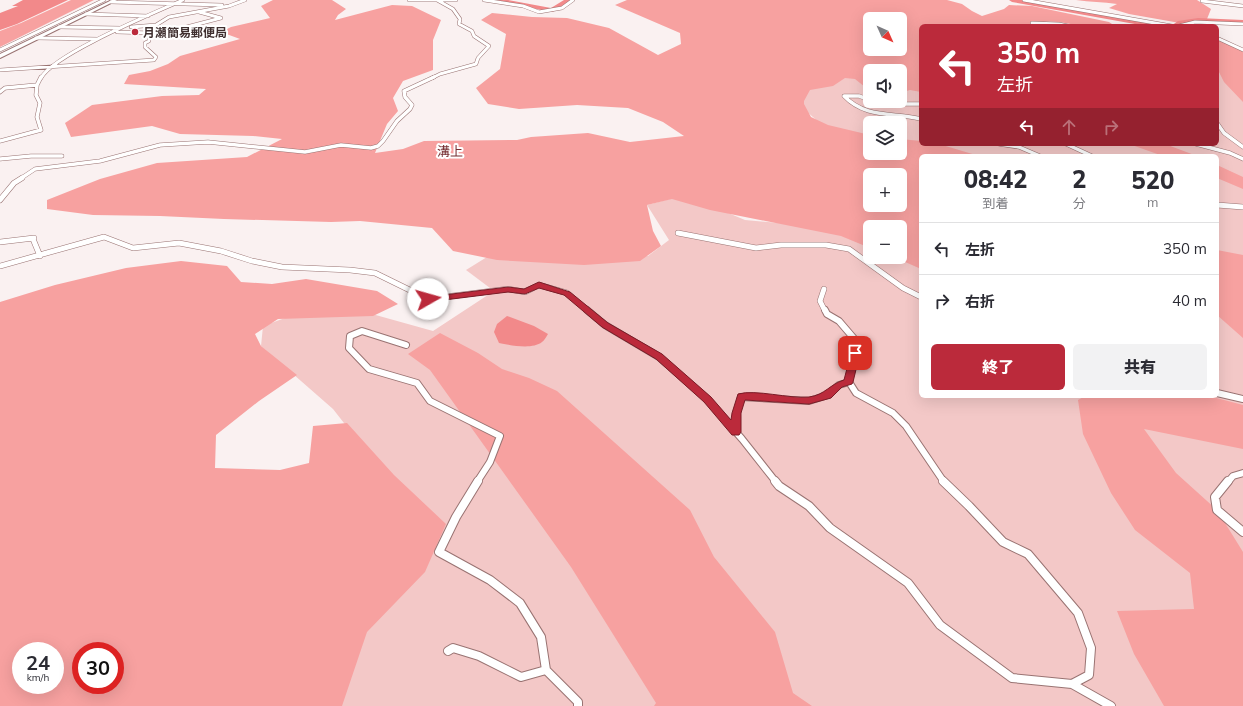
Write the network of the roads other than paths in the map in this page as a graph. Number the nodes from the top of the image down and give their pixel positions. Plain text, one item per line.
1 (104, 0) edge
2 (183, 0) edge
3 (245, 0) edge
4 (409, 0) edge
5 (438, 0) edge
6 (456, 0) edge
7 (484, 0) edge
8 (573, 0) edge
9 (1024, 0) edge
10 (1219, 0) edge
11 (113, 1) edge
12 (1202, 1) edge
13 (1242, 1) edge
14 (175, 4) junction
15 (231, 5) junction
16 (1243, 6) edge
17 (198, 12) junction
18 (86, 14) junction
19 (150, 16) junction
20 (1032, 23) dead end
21 (1038, 24) edge
22 (1161, 24) edge
23 (1186, 24) edge
24 (1243, 24) edge
25 (148, 26) junction
26 (59, 27) junction
27 (122, 28) junction
28 (158, 28) junction
29 (117, 32) junction
30 (149, 34) junction
31 (36, 38) junction
32 (100, 39) junction
33 (1219, 39) edge
34 (0, 50) edge
35 (1243, 50) edge
36 (0, 56) edge
37 (52, 67) junction
38 (0, 70) edge
39 (37, 85) junction
40 (0, 92) edge
41 (863, 97) edge
42 (907, 103) edge
43 (919, 104) edge
44 (863, 108) edge
45 (863, 108) edge
46 (919, 118) edge
47 (1219, 126) edge
48 (0, 142) edge
49 (1012, 146) edge
50 (1070, 146) edge
51 (1204, 146) edge
52 (1243, 147) edge
53 (1035, 154) edge
54 (1088, 154) edge
55 (62, 156) dead end
56 (0, 159) edge
57 (1243, 159) edge
58 (0, 200) edge
59 (1219, 205) edge
60 (1243, 207) edge
61 (678, 233) dead end
62 (0, 242) edge
63 (40, 256) junction
64 (0, 266) edge
65 (824, 289) dead end
66 (919, 296) edge
67 (406, 345) dead end
68 (849, 382) junction
69 (1219, 393) edge
70 (1243, 399) edge
71 (736, 432) junction
72 (1243, 474) edge
73 (1243, 532) edge
74 (448, 651) dead end
75 (546, 670) junction
76 (1072, 684) junction
77 (578, 706) edge
78 (1111, 706) edge

1 - 34 street
2 - 14 street
3 - 15 street
4 - 5 street
5 - 6 street
5 - 58 street
7 - 8 street
9 - 22 street
10 - 13 street
11 - 14 street
11 - 18 main road
12 - 16 street
14 - 15 street
14 - 19 street
15 - 17 street
17 - 25 street
17 - 28 street
18 - 19 street
18 - 26 main road
19 - 27 street
20 - 21 street
23 - 24 street
25 - 27 street
25 - 28 street
26 - 27 street
26 - 31 main road
27 - 29 street
28 - 30 street
29 - 30 street
29 - 32 street
30 - 37 street
31 - 32 street
31 - 36 main road
32 - 37 street
33 - 35 street
37 - 38 street
37 - 39 street
39 - 40 street
39 - 48 street
41 - 45 street
42 - 43 street
44 - 46 street
47 - 52 street
49 - 53 street
50 - 54 street
51 - 57 street
55 - 56 street
59 - 60 street
61 - 66 street
62 - 63 street
63 - 64 street
63 - 71 street
65 - 68 street
67 - 75 street
68 - 71 street
68 - 76 street
69 - 70 street
71 - 76 street
72 - 73 street
74 - 75 street
75 - 77 street
76 - 78 street

